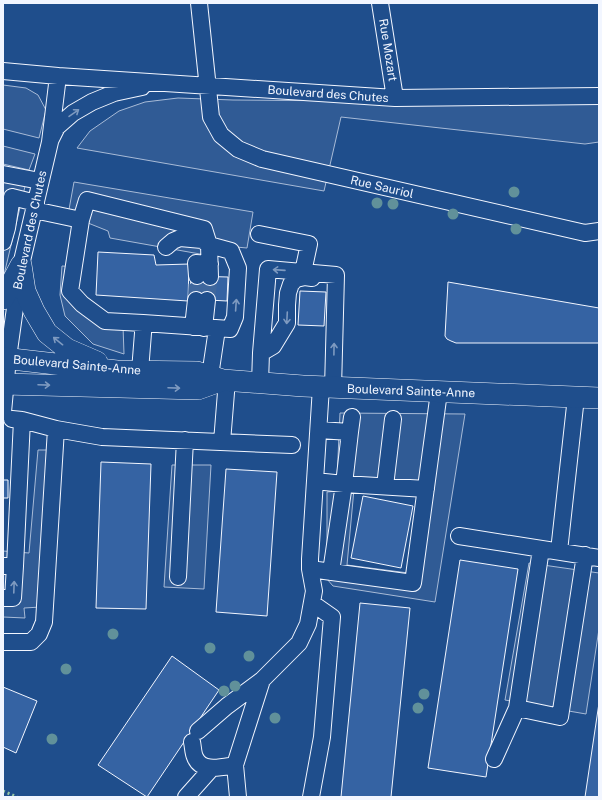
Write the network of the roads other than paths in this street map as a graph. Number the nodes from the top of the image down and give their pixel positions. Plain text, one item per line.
1 (199, 3) edge
2 (380, 3) edge
3 (3, 71) edge
4 (58, 76) junction
5 (170, 83) junction
6 (209, 86) junction
7 (599, 96) edge
8 (395, 98) junction
9 (50, 142) junction
10 (3, 174) edge
11 (40, 181) junction
12 (35, 207) junction
13 (81, 220) junction
14 (599, 231) edge
15 (28, 232) junction
16 (259, 234) dead end
17 (5, 235) edge
18 (209, 245) junction
19 (166, 247) dead end
20 (20, 266) junction
21 (205, 272) tunnel mouth
22 (303, 272) junction
23 (335, 283) junction
24 (3, 299) edge
25 (201, 300) tunnel mouth
26 (143, 323) junction
27 (205, 328) junction
28 (262, 353) junction
29 (5, 358) edge
30 (118, 370) junction
31 (140, 371) junction
32 (220, 379) junction
33 (260, 383) junction
34 (4, 384) edge
35 (327, 387) junction
36 (439, 392) junction
37 (576, 397) junction
38 (599, 398) edge
39 (3, 412) edge
40 (3, 419) edge
41 (393, 419) dead end
42 (22, 420) junction
43 (56, 429) junction
44 (318, 430) junction
45 (185, 440) junction
46 (222, 442) junction
47 (292, 445) dead end
48 (315, 480) junction
49 (344, 484) junction
50 (385, 486) junction
51 (426, 489) junction
52 (459, 536) dead end
53 (541, 548) junction
54 (559, 551) junction
55 (592, 557) edge
56 (9, 566) edge
57 (310, 569) junction
58 (331, 572) junction
59 (178, 577) dead end
60 (3, 598) edge
61 (312, 604) junction
62 (3, 642) edge
63 (262, 680) junction
64 (517, 708) junction
65 (494, 759) dead end
66 (235, 765) junction
67 (211, 769) junction
68 (186, 797) edge
69 (238, 797) edge
70 (311, 797) edge

1 - 6 street, Rue Sauriol
2 - 8 street, Rue Mozart
3 - 4 street, Boulevard des Chutes
4 - 5 street, Boulevard des Chutes
4 - 9 street, Boulevard des Chutes
5 - 6 street, Boulevard des Chutes
9 -> 5 street
6 - 8 street, Boulevard des Chutes
6 - 14 street, Rue Sauriol
7 - 8 street, Boulevard des Chutes
9 - 11 street, Boulevard des Chutes
10 - 11 street
11 - 12 street, Boulevard des Chutes
12 - 13 street
12 - 15 street, Boulevard des Chutes
12 - 17 street
13 - 18 street
13 - 26 street
15 - 17 street
15 - 20 street, Boulevard des Chutes
16 - 22 street
18 - 19 street
18 - 21 street
27 -> 18 street
20 - 24 main road
20 - 29 street, Boulevard des Chutes
30 -> 20 main road
22 - 23 street
22 -> 28 street
23 -> 28 street
35 -> 23 street
25 - 27 street
26 - 27 street
26 - 31 street
27 - 32 street
28 - 33 street
29 - 30 main road, Boulevard Sainte-Anne
29 - 34 street, Boulevard des Chutes
30 - 31 main road, Boulevard Sainte-Anne
31 - 32 main road, Boulevard Sainte-Anne
32 - 33 main road, Boulevard Sainte-Anne
34 -> 32 main road, Boulevard Sainte-Anne
32 - 46 street
33 - 35 main road, Boulevard Sainte-Anne
34 - 39 street, Boulevard des Chutes
35 - 36 main road, Boulevard Sainte-Anne
35 - 44 street
36 - 37 main road, Boulevard Sainte-Anne
36 - 51 street
37 - 38 main road, Boulevard Sainte-Anne
37 - 54 street
40 - 42 street
41 - 50 street
42 - 43 street
42 - 56 street
43 - 45 street
43 - 62 street
44 - 48 street
44 - 49 street
45 - 46 street
45 - 59 street
46 - 47 street
48 - 49 street
48 - 57 street
49 - 50 street
49 - 58 street
50 - 51 street
51 - 58 street
52 - 53 street
53 - 54 street
53 - 64 street
54 - 55 street
55 - 64 street
60 -> 56 street
57 - 58 street
57 - 61 street
61 - 63 street
61 - 70 street
63 - 66 street
63 - 67 street
64 - 65 street
66 - 67 street
66 - 69 street
67 - 68 street

